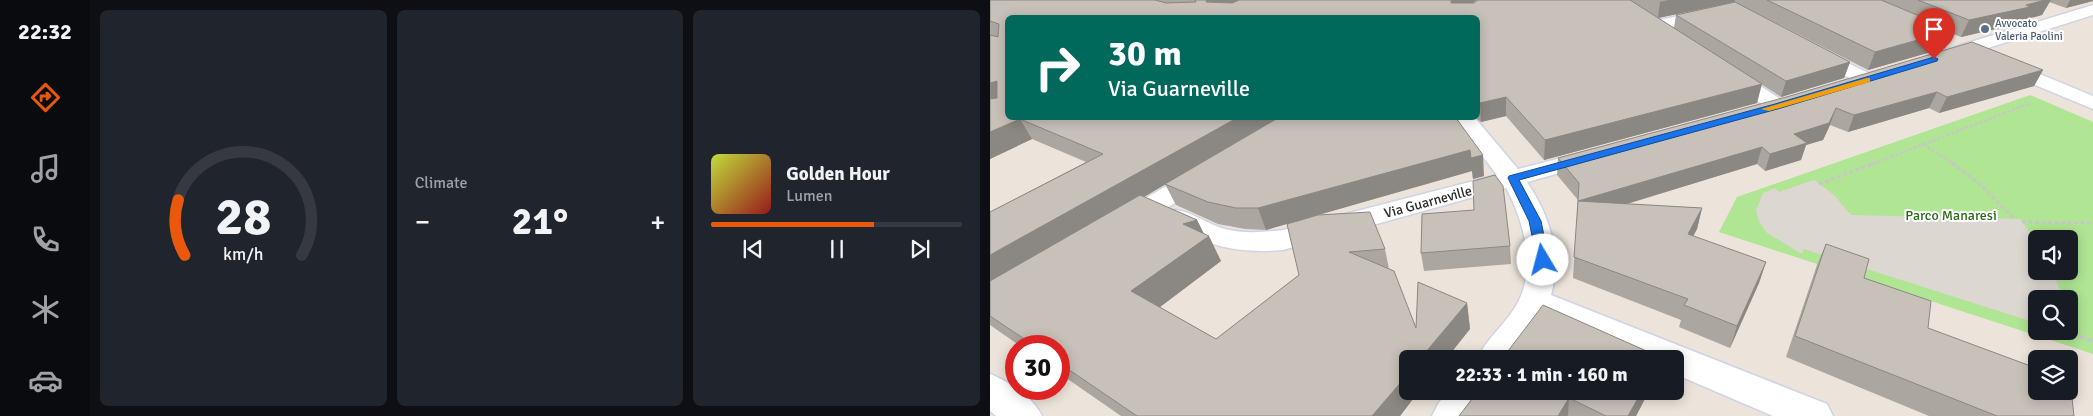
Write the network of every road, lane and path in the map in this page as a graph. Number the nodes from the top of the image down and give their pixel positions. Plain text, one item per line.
1 (2046, 8) edge
2 (2093, 10) edge
3 (1725, 11) edge
4 (2070, 17) junction
5 (1940, 38) edge
6 (1680, 42) edge
7 (1801, 45) edge
8 (1966, 49) junction
9 (1713, 63) edge
10 (1923, 63) edge
11 (1841, 88) edge
12 (2039, 100) dead end
13 (2093, 102) edge
14 (1750, 114) edge
15 (1464, 120) edge
16 (1923, 144) junction
17 (1617, 150) edge
18 (1220, 164) edge
19 (1513, 178) junction
20 (1819, 184) dead end
21 (1152, 206) junction
22 (2014, 219) dead end
23 (2022, 222) dead end
24 (2093, 223) edge
25 (1110, 232) edge
26 (1534, 301) junction
27 (2078, 336) edge
28 (2093, 341) edge
29 (1501, 350) edge
30 (990, 390) edge
31 (1463, 400) edge
32 (1023, 416) edge
33 (1451, 416) edge
34 (1814, 416) edge

1 - 4 street
2 - 4 street
3 - 6 street
4 - 8 street
5 - 8 street
7 - 11 street
8 - 10 street
8 - 13 street
9 - 14 street
12 - 16 path
15 - 19 street
16 - 20 path
16 - 22 path
17 - 19 street, Via Guarneville
18 - 21 street
19 - 21 street, Via Guarneville
19 - 26 street
21 - 25 street
23 - 24 path
26 - 29 street
26 - 34 street
27 - 28 path
30 - 32 street
31 - 33 street

